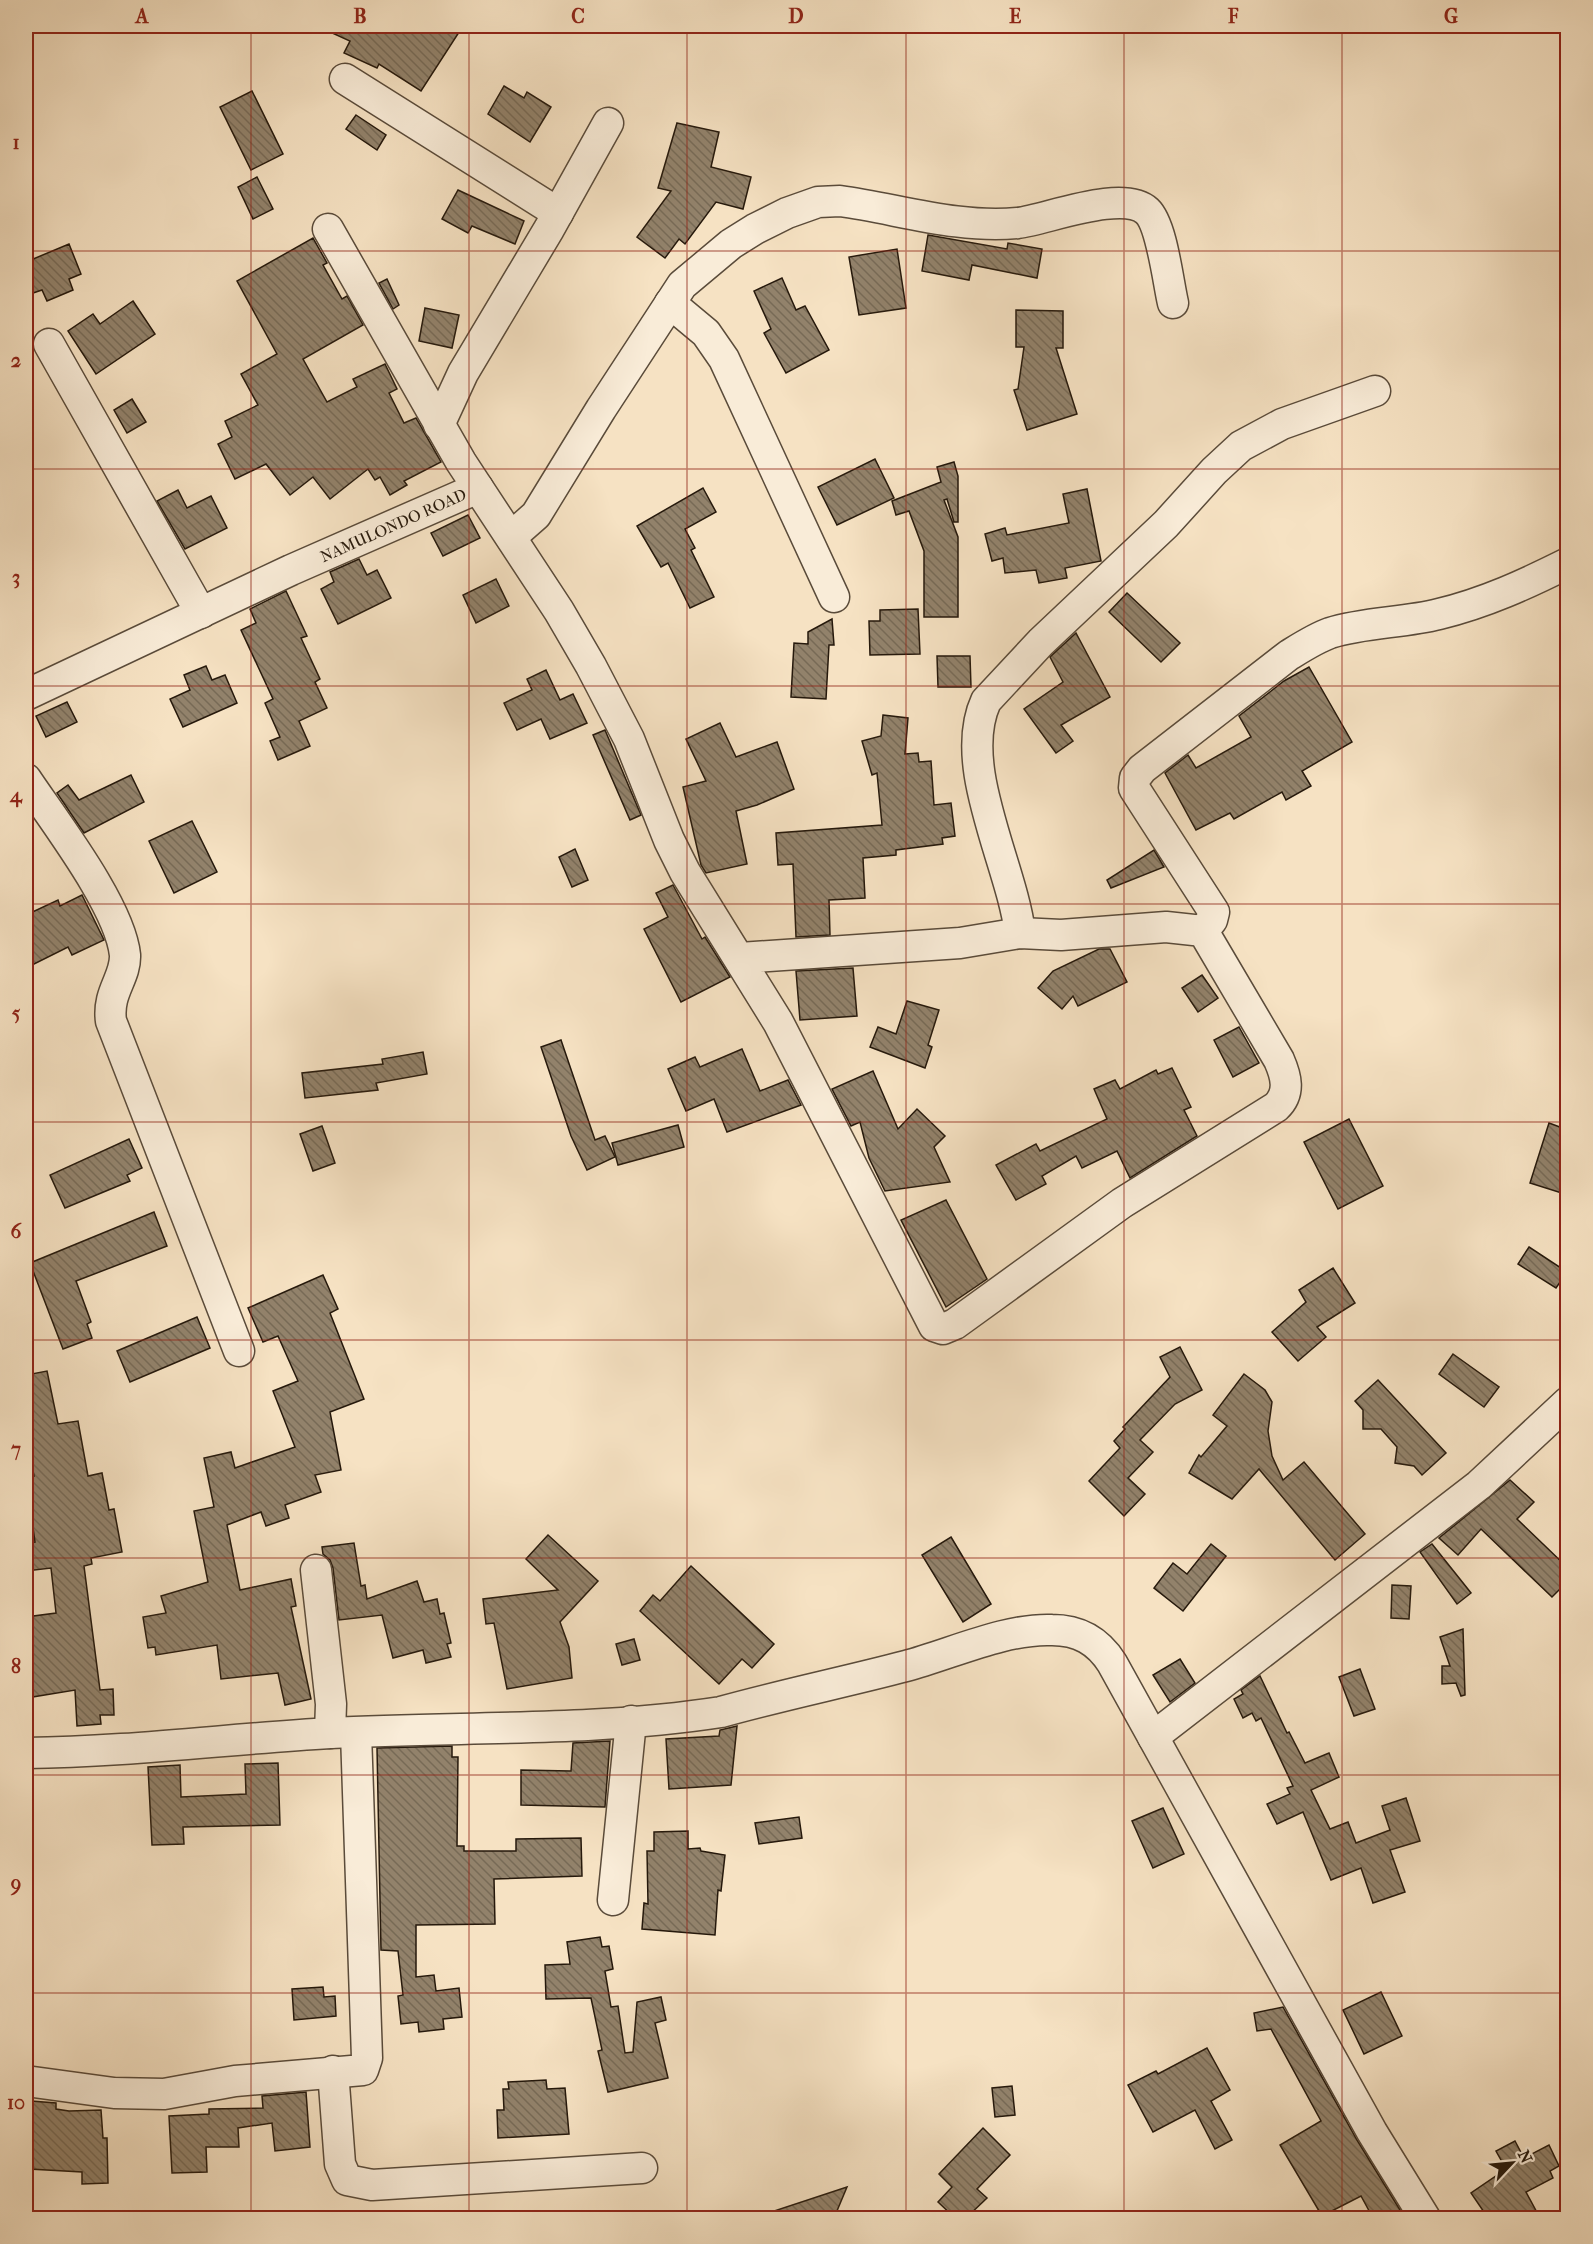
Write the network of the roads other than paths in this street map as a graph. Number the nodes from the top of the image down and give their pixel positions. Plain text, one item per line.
1 (345, 79) dead end
2 (608, 123) dead end
3 (558, 213) junction
4 (328, 229) dead end
5 (670, 303) junction
6 (1173, 303) dead end
7 (49, 344) dead end
8 (1375, 391) dead end
9 (439, 424) junction
10 (478, 488) junction
11 (511, 537) junction
12 (1568, 563) edge
13 (834, 597) dead end
14 (201, 613) junction
15 (26, 695) edge
16 (26, 779) edge
17 (1203, 931) junction
18 (1020, 933) junction
19 (740, 958) junction
20 (239, 1351) dead end
21 (1568, 1402) edge
22 (316, 1570) dead end
23 (631, 1721) junction
24 (343, 1733) junction
25 (1153, 1737) junction
26 (26, 1753) edge
27 (613, 1900) dead end
28 (333, 2071) junction
29 (26, 2080) edge
30 (642, 2168) dead end
31 (1425, 2218) edge

1 - 3 street
2 - 3 street
3 - 9 street
4 - 9 street, NAMULONDO ROAD
5 - 6 street
5 - 11 street
5 - 13 street
7 - 14 street
8 - 18 street
9 - 10 street, NAMULONDO ROAD
10 - 11 street
10 - 14 street, NAMULONDO ROAD
11 - 19 street
12 - 17 street
14 - 15 street, NAMULONDO ROAD
16 - 20 street
17 - 18 street
17 - 19 street
18 - 19 street
21 - 25 street
22 - 24 street
23 - 24 street
23 - 25 street
23 - 27 street
24 - 26 street
24 - 28 street
25 - 31 street
28 - 29 street
28 - 30 street

